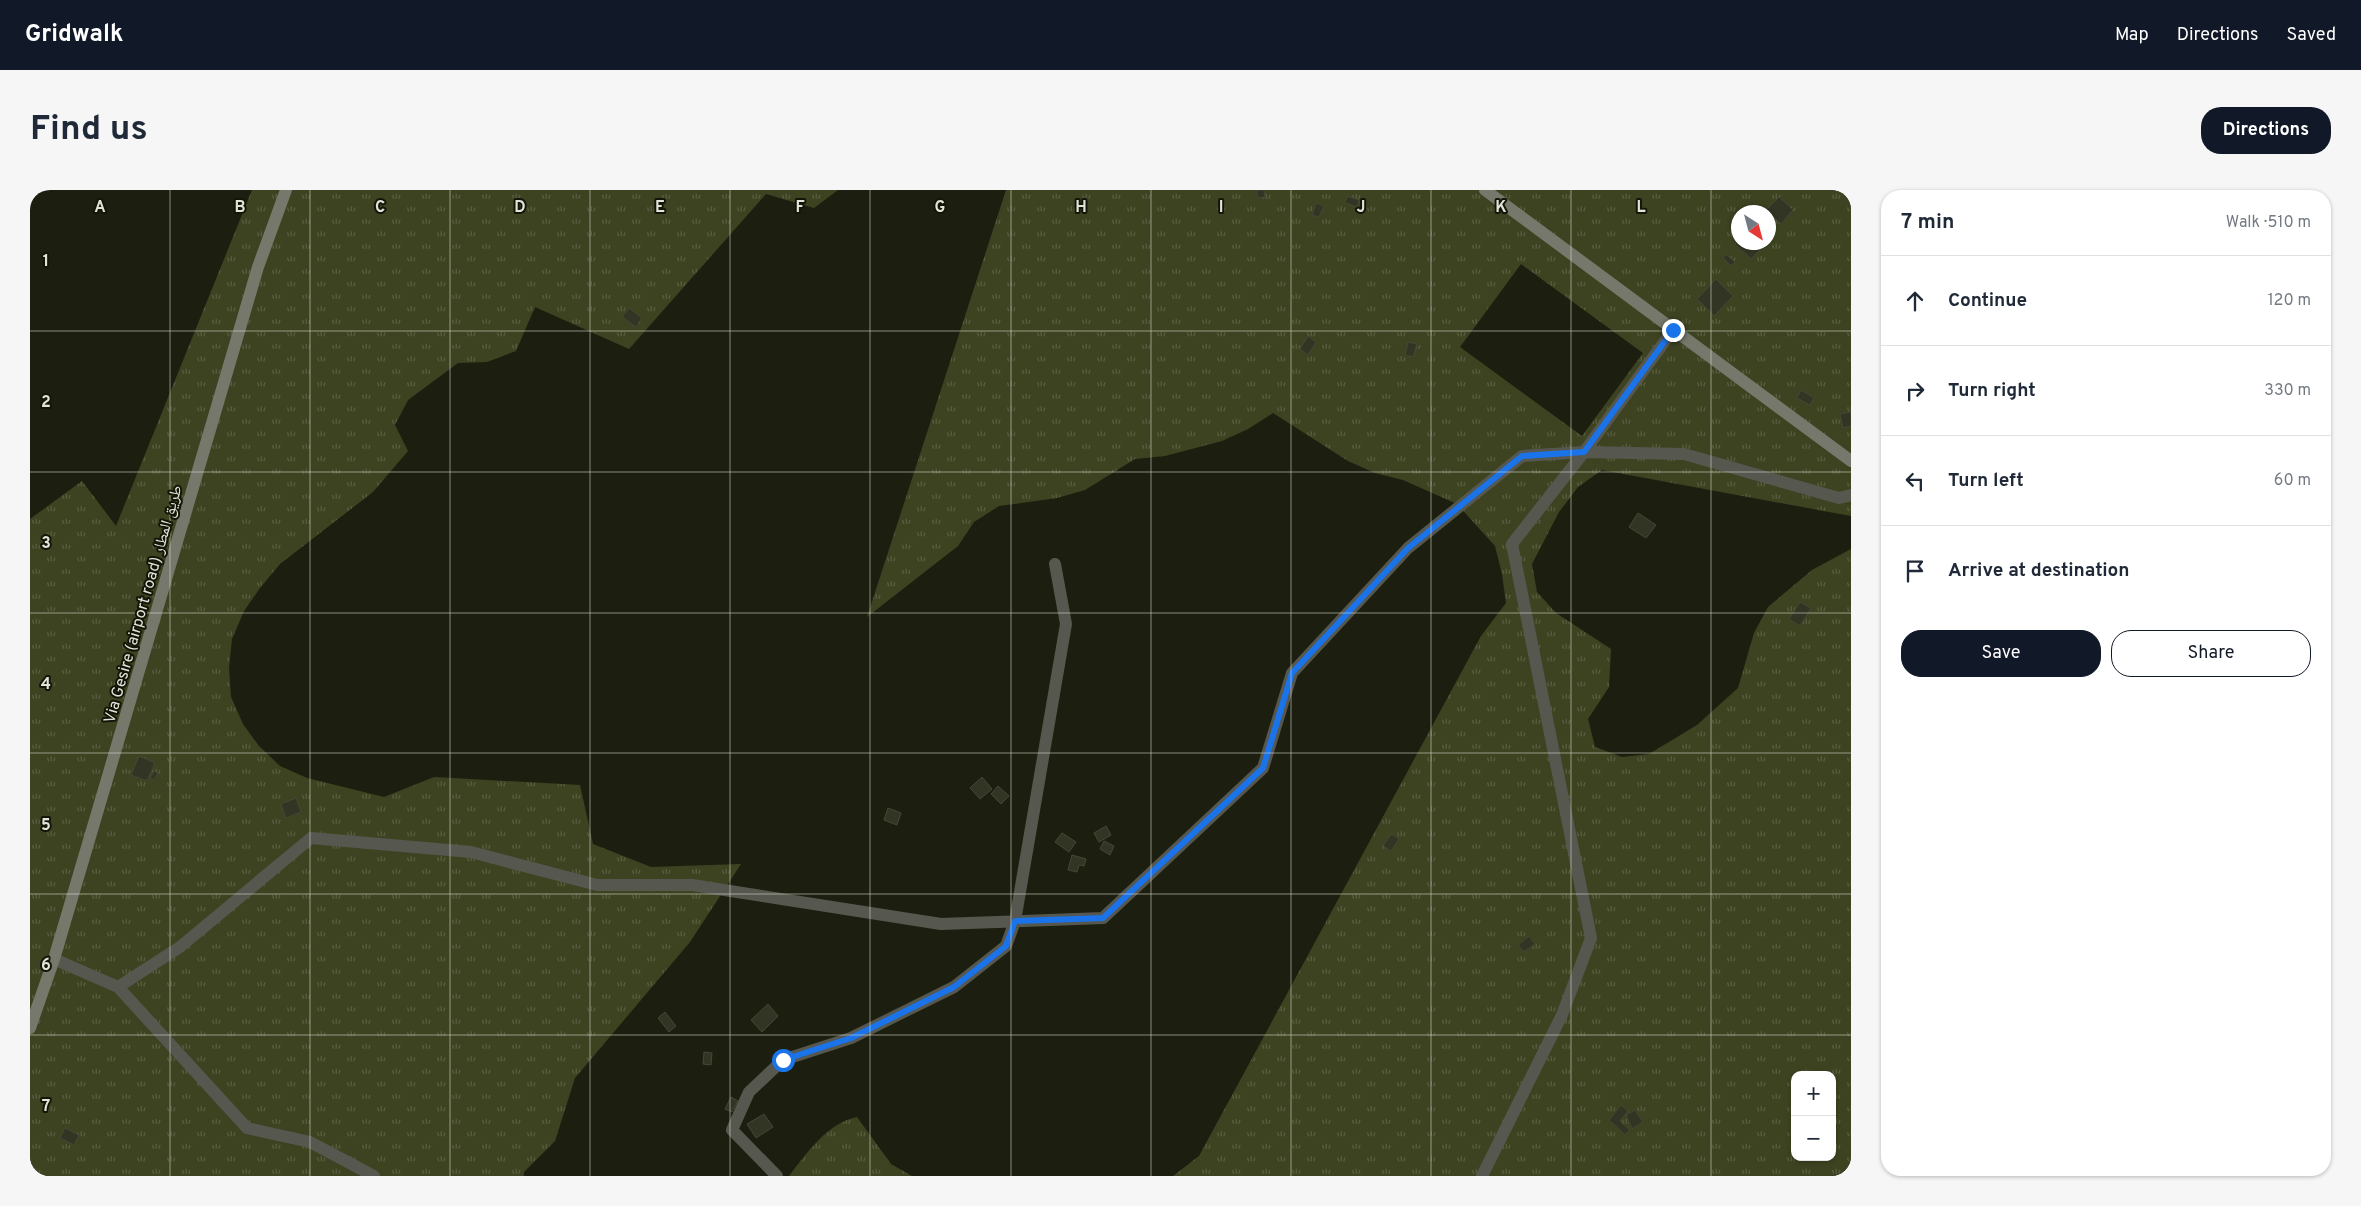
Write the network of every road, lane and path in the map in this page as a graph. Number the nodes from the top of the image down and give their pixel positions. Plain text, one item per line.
1 (286, 190) edge
2 (1485, 190) edge
3 (1673, 330) junction
4 (1584, 452) junction
5 (1851, 461) edge
6 (1851, 495) edge
7 (1055, 564) dead end
8 (1015, 921) junction
9 (54, 959) junction
10 (118, 987) junction
11 (30, 1028) edge
12 (374, 1176) edge
13 (777, 1176) edge
14 (1482, 1176) edge

1 - 9 main road, Via Gesire (airport road) طريق المطار
2 - 3 main road
3 - 4 street
3 - 5 main road
4 - 6 street
4 - 8 street
4 - 14 street
7 - 8 street
8 - 10 street
8 - 13 street
9 - 10 street
9 - 11 main road, Via Gesire (airport road) طريق المطار
10 - 12 street

